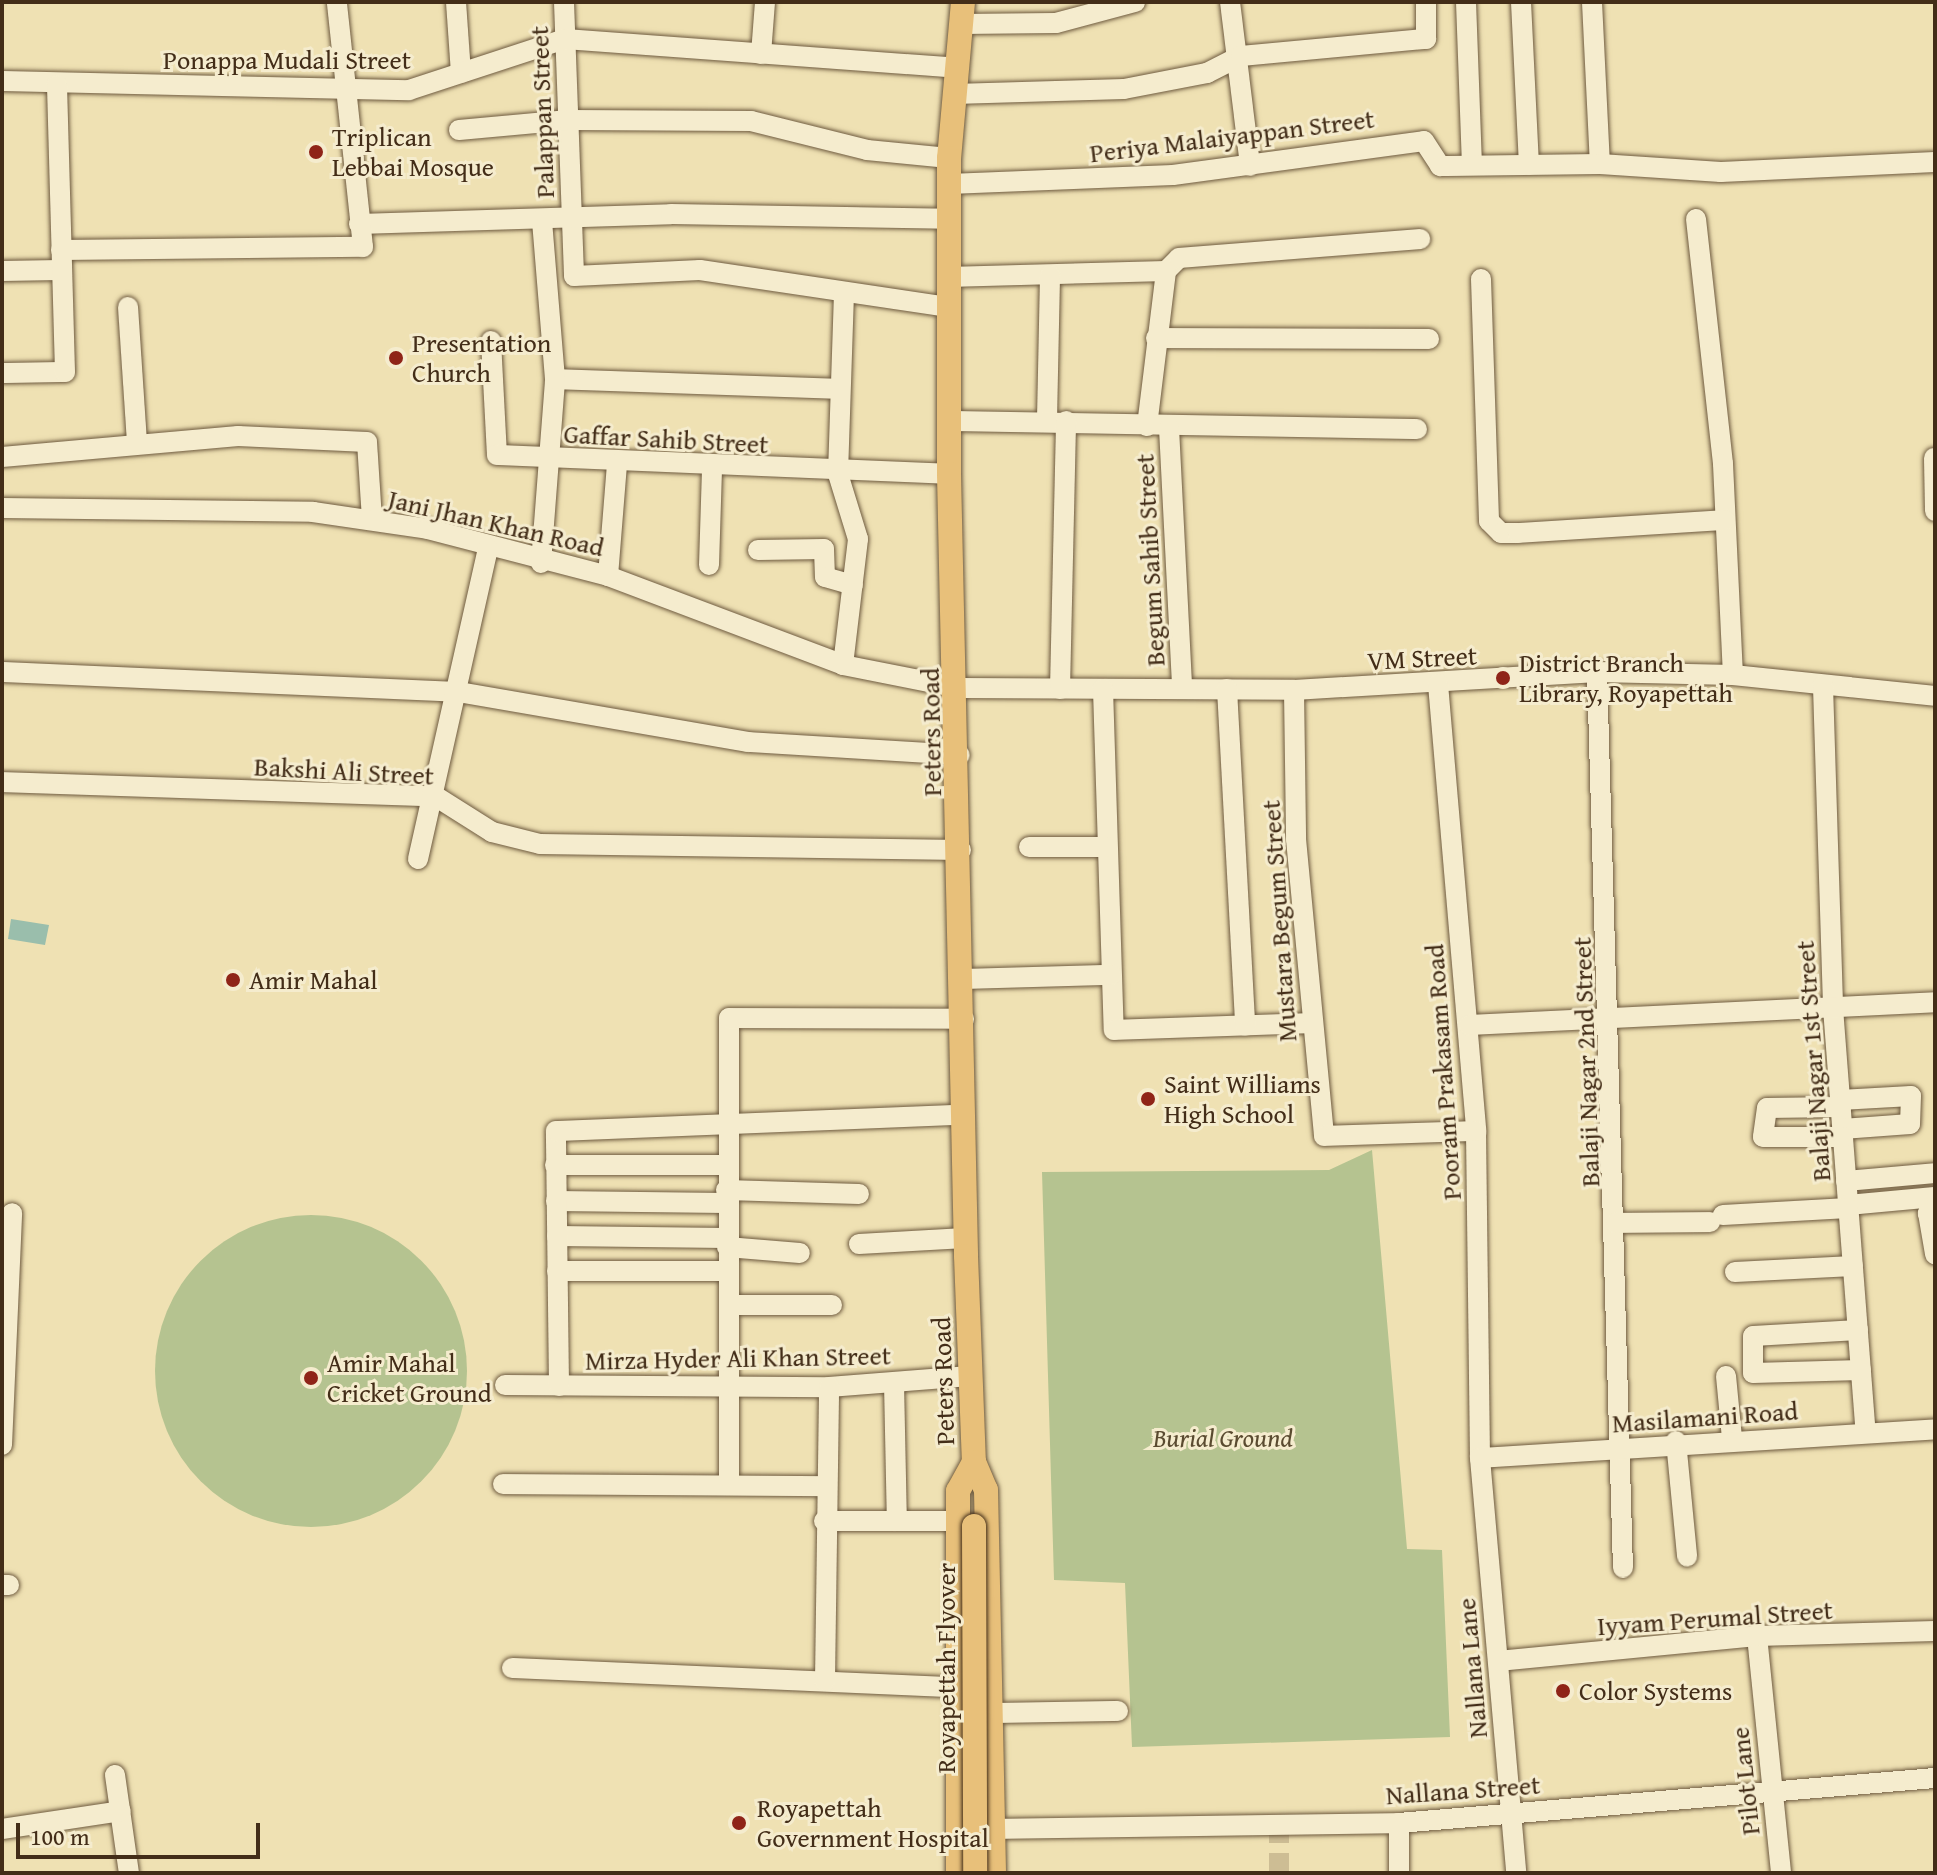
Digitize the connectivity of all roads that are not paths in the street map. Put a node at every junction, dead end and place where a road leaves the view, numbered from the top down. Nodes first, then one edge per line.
1 (337, 2) edge
2 (456, 2) edge
3 (564, 2) edge
4 (765, 2) edge
5 (1135, 2) edge
6 (1230, 2) edge
7 (1426, 2) edge
8 (1466, 2) edge
9 (1521, 2) edge
10 (1592, 2) edge
11 (962, 13) edge
12 (565, 39) junction
13 (761, 54) junction
14 (1241, 56) junction
15 (957, 68) junction
16 (461, 73) junction
17 (2, 81) edge
18 (57, 85) junction
19 (341, 89) junction
20 (954, 94) junction
21 (569, 120) junction
22 (459, 130) dead end
23 (949, 158) junction
24 (1935, 162) edge
25 (1600, 164) junction
26 (1472, 165) junction
27 (1529, 165) junction
28 (1250, 166) junction
29 (949, 184) junction
30 (948, 219) junction
31 (1696, 219) dead end
32 (542, 220) junction
33 (571, 220) junction
34 (359, 224) junction
35 (1420, 239) dead end
36 (60, 260) junction
37 (2, 271) edge
38 (1166, 271) junction
39 (1050, 275) junction
40 (947, 277) junction
41 (1481, 279) dead end
42 (844, 292) junction
43 (128, 307) dead end
44 (947, 307) junction
45 (1156, 338) junction
46 (1429, 339) dead end
47 (491, 341) dead end
48 (2, 373) edge
49 (555, 379) junction
50 (840, 389) junction
51 (949, 421) junction
52 (1057, 421) junction
53 (1147, 426) junction
54 (1169, 428) junction
55 (1417, 429) dead end
56 (137, 444) junction
57 (2, 457) edge
58 (1934, 458) edge
59 (553, 459) junction
60 (617, 464) junction
61 (712, 467) junction
62 (838, 474) junction
63 (949, 474) junction
64 (2, 508) edge
65 (1935, 511) edge
66 (372, 520) junction
67 (1725, 520) junction
68 (488, 549) junction
69 (758, 550) dead end
70 (541, 563) junction
71 (709, 565) dead end
72 (608, 576) junction
73 (853, 585) junction
74 (843, 665) junction
75 (2, 672) edge
76 (1597, 672) junction
77 (1733, 675) junction
78 (1438, 684) junction
79 (1823, 686) junction
80 (959, 688) junction
81 (1060, 689) junction
82 (1103, 689) junction
83 (1182, 689) junction
84 (1227, 689) junction
85 (1294, 690) junction
86 (459, 692) junction
87 (1935, 696) edge
88 (960, 755) junction
89 (2, 782) edge
90 (435, 796) junction
91 (1029, 847) dead end
92 (1107, 847) junction
93 (961, 850) junction
94 (418, 859) dead end
95 (1111, 975) junction
96 (964, 979) junction
97 (1935, 1002) edge
98 (1833, 1008) junction
99 (964, 1019) junction
100 (1613, 1019) junction
101 (1311, 1023) junction
102 (1469, 1025) junction
103 (1245, 1026) junction
104 (1909, 1085) dead end
105 (1840, 1097) junction
106 (962, 1115) junction
107 (728, 1124) junction
108 (1476, 1131) junction
109 (1843, 1137) junction
110 (1766, 1151) dead end
111 (555, 1165) junction
112 (726, 1165) junction
113 (1935, 1173) edge
114 (1846, 1181) junction
115 (859, 1194) dead end
116 (726, 1197) junction
117 (1935, 1197) edge
118 (556, 1201) junction
119 (1848, 1206) junction
120 (1935, 1208) edge
121 (12, 1213) dead end
122 (1616, 1223) junction
123 (557, 1236) junction
124 (965, 1238) junction
125 (727, 1243) junction
126 (859, 1244) dead end
127 (800, 1253) dead end
128 (1935, 1254) edge
129 (1853, 1266) junction
130 (557, 1271) junction
131 (727, 1271) junction
132 (1735, 1272) dead end
133 (729, 1305) junction
134 (832, 1305) dead end
135 (1858, 1330) junction
136 (1861, 1370) junction
137 (970, 1376) junction
138 (1726, 1376) dead end
139 (894, 1383) junction
140 (505, 1385) dead end
141 (559, 1386) junction
142 (829, 1387) junction
143 (729, 1388) junction
144 (1935, 1429) edge
145 (1866, 1433) junction
146 (1732, 1438) junction
147 (1676, 1441) junction
148 (2, 1445) edge
149 (1620, 1450) junction
150 (1480, 1458) junction
151 (974, 1462) junction
152 (503, 1484) dead end
153 (729, 1484) junction
154 (826, 1486) junction
155 (824, 1521) junction
156 (897, 1521) junction
157 (966, 1524) junction
158 (1687, 1556) dead end
159 (1623, 1568) dead end
160 (1935, 1631) edge
161 (1757, 1636) junction
162 (1498, 1661) junction
163 (512, 1668) dead end
164 (825, 1681) junction
165 (955, 1687) junction
166 (1118, 1711) dead end
167 (990, 1713) junction
168 (115, 1775) dead end
169 (1935, 1778) edge
170 (1772, 1791) junction
171 (121, 1811) junction
172 (1511, 1814) junction
173 (1399, 1823) junction
174 (957, 1828) junction
175 (2, 1829) edge
176 (993, 1830) junction
177 (129, 1873) edge
178 (958, 1873) edge
179 (975, 1873) edge
180 (994, 1873) edge
181 (1399, 1873) edge
182 (1516, 1873) edge
183 (1781, 1873) edge

1 - 19 street
2 - 16 street
3 - 12 street, Palappan Street
4 - 13 street
5 - 11 street
6 - 14 street
7 - 14 street
8 - 26 street
9 - 27 street
10 - 25 street
11 - 15 main road, Peters Road
12 - 13 street
12 - 16 street, Ponappa Mudali Street
12 - 21 street, Palappan Street
13 - 15 street
14 - 20 street
14 - 28 street
15 - 20 main road, Peters Road
16 - 19 street, Ponappa Mudali Street
17 - 18 street, Ponappa Mudali Street
18 - 19 street, Ponappa Mudali Street
18 - 36 street
19 - 34 street
20 - 23 main road, Peters Road
21 - 22 street
21 - 23 street
21 - 33 street, Palappan Street
23 - 29 main road, Peters Road
24 - 25 street
25 - 27 street
26 - 27 street
26 - 28 street, Periya Malaiyappan Street
28 - 29 street, Periya Malaiyappan Street
29 - 30 main road, Peters Road
30 - 33 street
30 - 40 main road, Peters Road
31 - 67 street
32 - 33 street
32 - 34 street
32 - 49 street
33 - 42 street, Palappan Street
34 - 36 street
35 - 38 street
36 - 37 street
36 - 48 street
38 - 39 street
38 - 45 street
39 - 40 street
39 - 52 street
40 - 44 main road, Peters Road
41 - 67 street
42 - 44 street
42 - 50 street
43 - 56 street
44 - 51 main road, Peters Road
45 - 46 street
45 - 53 street
47 - 59 street, Gaffar Sahib Street
49 - 50 street
49 - 59 street
50 - 62 street
51 - 52 street
51 - 63 main road, Peters Road
52 - 53 street
52 - 81 street
53 - 54 street
54 - 55 street
54 - 83 street, Begum Sahib Street
56 - 57 street
56 - 66 street
58 - 65 street
59 - 60 street, Gaffar Sahib Street
59 - 70 street
60 - 61 street, Gaffar Sahib Street
60 - 72 street
61 - 62 street, Gaffar Sahib Street
61 - 71 street
62 - 63 street, Gaffar Sahib Street
62 - 73 street
63 - 80 main road, Peters Road
64 - 66 street, Jani Jhan Khan Road
66 - 68 street, Jani Jhan Khan Road
67 - 77 street
68 - 70 street, Jani Jhan Khan Road
68 - 86 street
69 - 73 street
70 - 72 street, Jani Jhan Khan Road
72 - 74 street, Jani Jhan Khan Road
73 - 74 street
74 - 80 street, Jani Jhan Khan Road
75 - 86 street
76 - 77 street, VM Street
76 - 78 street, VM Street
76 - 100 street, Balaji Nagar 2nd Street
77 - 79 street, VM Street
78 - 85 street, VM Street
78 - 102 street, Pooram Prakasam Road
79 - 87 street, VM Street
79 - 98 street, Balaji Nagar 1st Street
80 - 81 street, VM Street
80 - 88 main road, Peters Road
81 - 82 street, VM Street
82 - 83 street, VM Street
82 - 92 street
83 - 84 street, VM Street
84 - 85 street, VM Street
84 - 103 street
85 - 101 street, Mustara Begum Street
86 - 88 street
86 - 90 street
88 - 93 main road, Peters Road
89 - 90 street, Bakshi Ali Street
90 - 93 street, Bakshi Ali Street
90 - 94 street
91 - 92 street
92 - 95 street
93 - 96 main road, Peters Road
95 - 96 street
95 - 103 street
96 - 99 main road, Peters Road
97 - 98 street
98 - 100 street
98 - 105 street, Balaji Nagar 1st Street
99 - 106 main road, Peters Road
99 - 107 street
100 - 102 street
100 - 122 street, Balaji Nagar 2nd Street
101 - 103 street
101 - 108 street, Mustara Begum Street
102 - 108 street, Pooram Prakasam Road
104 - 105 street
105 - 109 street, Balaji Nagar 1st Street
105 - 109 street
105 - 109 street
106 - 107 street
106 - 124 main road, Peters Road
107 - 111 street
107 - 112 street
108 - 150 street, Pooram Prakasam Road
109 - 110 street
109 - 114 street, Balaji Nagar 1st Street
111 - 112 street
111 - 118 street
112 - 116 street
113 - 114 street
114 - 119 street, Balaji Nagar 1st Street
115 - 116 street
116 - 118 street
116 - 125 street
117 - 119 street
118 - 123 street
119 - 122 street
119 - 129 street, Balaji Nagar 1st Street
120 - 128 street
121 - 148 street
122 - 149 street, Balaji Nagar 2nd Street
123 - 125 street
123 - 130 street
124 - 126 street
124 - 137 main road, Peters Road
125 - 127 street
125 - 131 street
129 - 132 street
129 - 135 street, Balaji Nagar 1st Street
130 - 131 street
130 - 141 street
131 - 133 street
133 - 134 street
133 - 143 street
135 - 136 street, Balaji Nagar 1st Street
135 - 136 street
136 - 145 street, Balaji Nagar 1st Street
137 - 139 street, Mirza Hyder Ali Khan Street
137 - 151 main road, Peters Road
138 - 146 street
139 - 142 street, Mirza Hyder Ali Khan Street
139 - 156 street
140 - 141 street, Mirza Hyder Ali Khan Street
141 - 143 street, Mirza Hyder Ali Khan Street
142 - 143 street, Mirza Hyder Ali Khan Street
142 - 154 street
143 - 153 street
144 - 145 street, Masilamani Road
145 - 146 street, Masilamani Road
146 - 147 street, Masilamani Road
147 - 149 street, Masilamani Road
147 - 158 street
149 - 150 street, Masilamani Road
149 - 159 street, Balaji Nagar 2nd Street
150 - 162 street, Nallana Lane
151 - 157 main road, Royapettah Flyover
151 - 167 main road, Peters Road
152 - 153 street
153 - 154 street
154 - 155 street
155 - 156 street
155 - 164 street
156 - 157 street
157 - 165 main road
157 - 179 main road, Royapettah Flyover, bridge
160 - 161 street, Iyyam Perumal Street
161 - 162 street, Iyyam Perumal Street
161 - 170 street, Pilot Lane
162 - 172 street, Nallana Lane
163 - 164 street
164 - 165 street
165 - 174 main road
166 - 167 street
167 - 176 main road, Peters Road
168 - 171 street
169 - 170 street, Nallana Street
170 - 172 street, Nallana Street
170 - 183 street, Pilot Lane
171 - 175 street
171 - 177 street
172 - 173 street, Nallana Street
172 - 182 street, Nallana Lane
173 - 176 street, Nallana Street
173 - 181 street
174 - 176 street, Nallana Street
174 - 178 main road
176 - 180 main road, Peters Road

